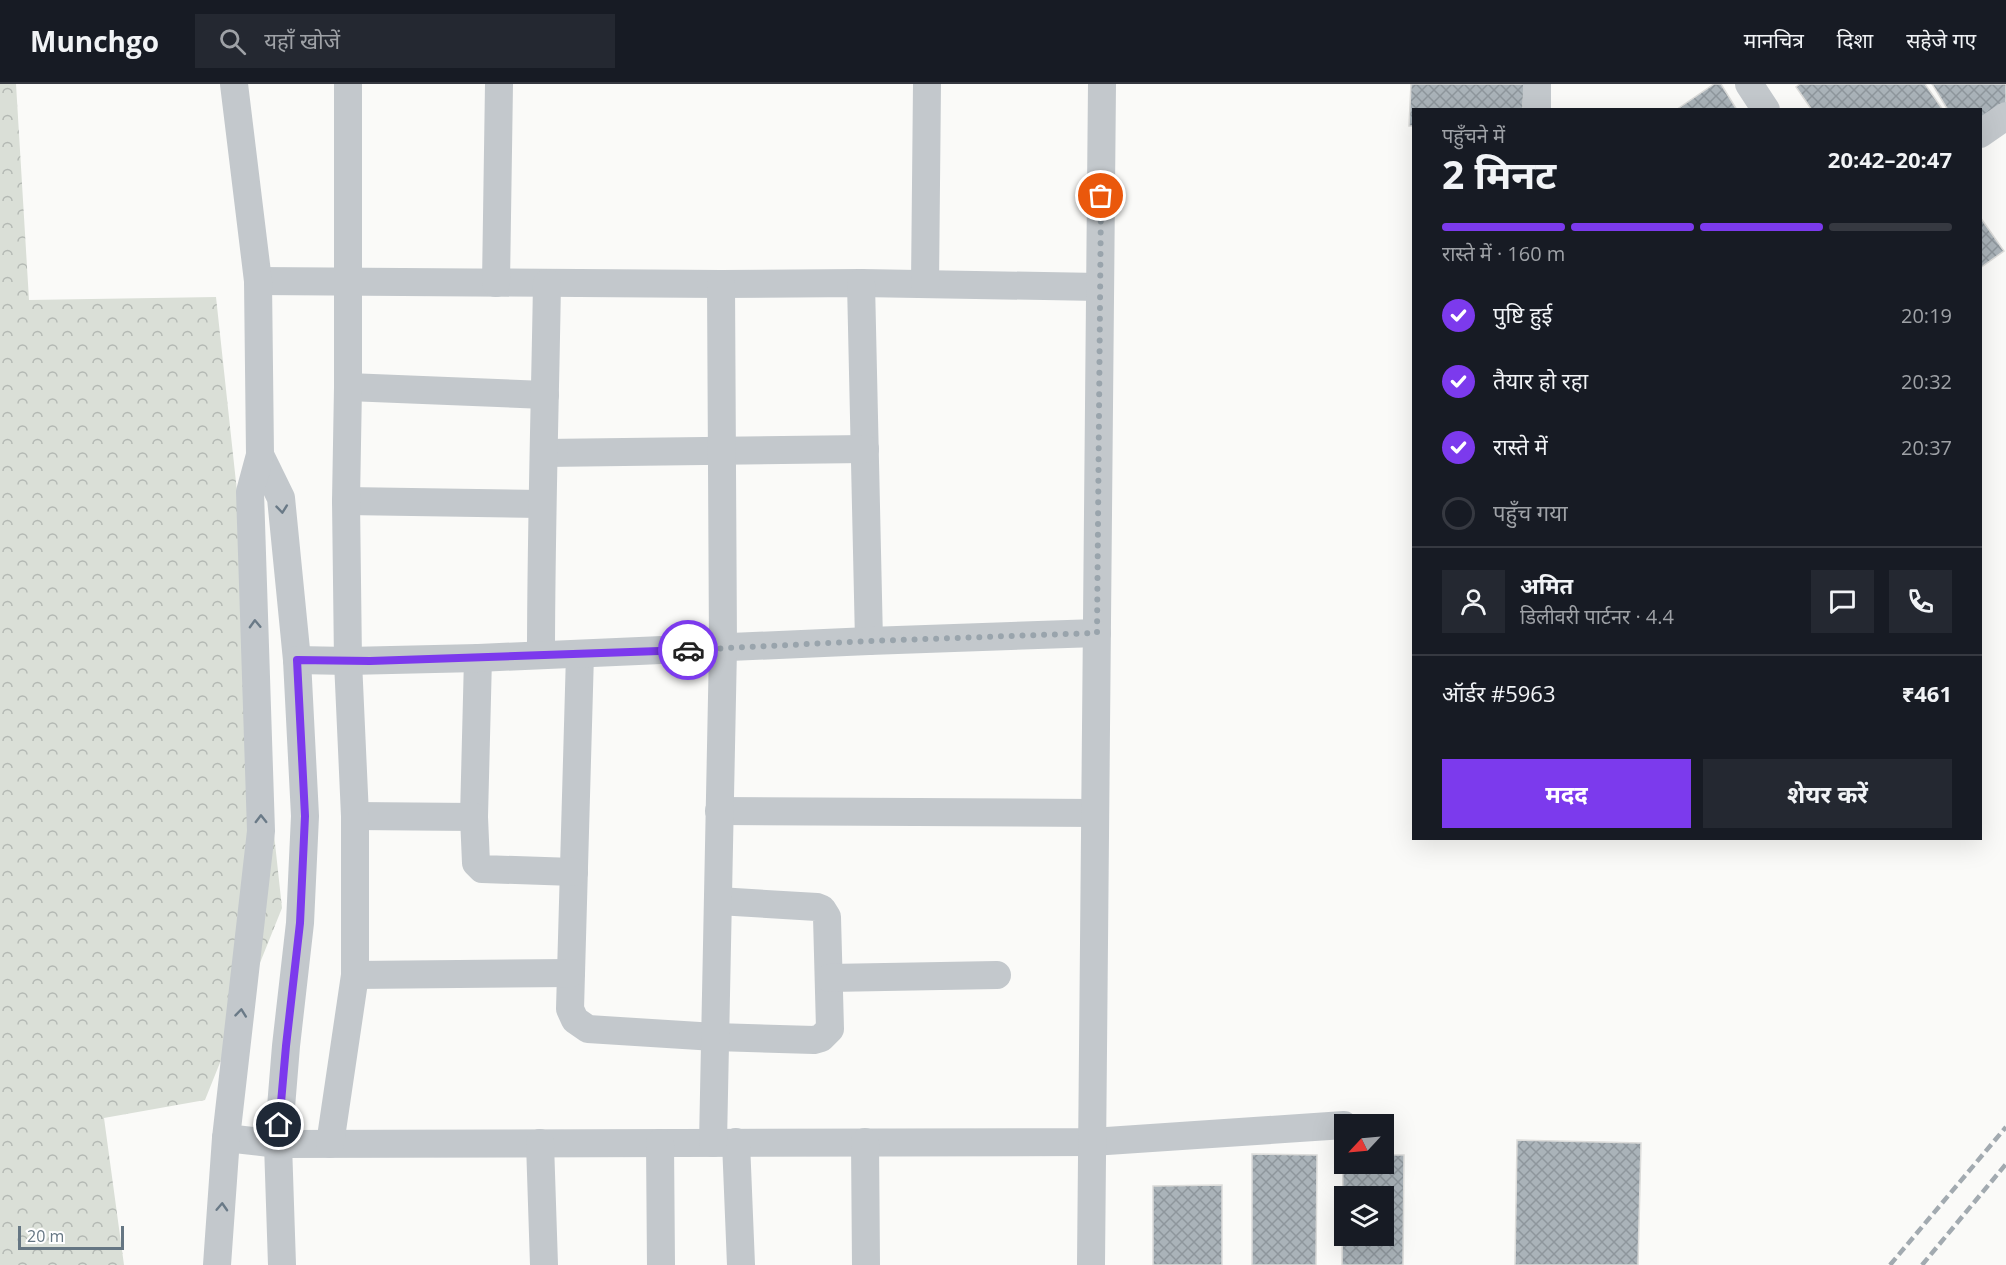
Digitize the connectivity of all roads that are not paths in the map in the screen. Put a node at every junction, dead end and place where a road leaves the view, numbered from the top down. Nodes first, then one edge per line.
1 (234, 84) edge
2 (348, 84) edge
3 (499, 84) edge
4 (927, 84) edge
5 (1102, 84) edge
6 (1536, 84) edge
7 (1749, 84) edge
8 (1537, 108) edge
9 (1765, 108) edge
10 (2006, 116) edge
11 (1982, 133) edge
12 (348, 280) junction
13 (258, 281) junction
14 (496, 283) junction
15 (548, 283) junction
16 (861, 283) junction
17 (721, 284) junction
18 (925, 284) junction
19 (1100, 286) junction
20 (348, 387) junction
21 (545, 395) junction
22 (865, 449) junction
23 (722, 452) junction
24 (544, 453) junction
25 (260, 455) junction
26 (346, 501) junction
27 (541, 504) junction
28 (1097, 633) junction
29 (869, 641) junction
30 (723, 648) junction
31 (580, 654) junction
32 (541, 656) junction
33 (478, 658) junction
34 (297, 660) junction
35 (348, 661) junction
36 (719, 811) junction
37 (1095, 813) junction
38 (355, 816) junction
39 (474, 817) junction
40 (574, 872) junction
41 (718, 901) junction
42 (571, 973) junction
43 (355, 975) junction
44 (997, 975) dead end
45 (829, 978) junction
46 (716, 1037) junction
47 (1334, 1126) edge
48 (226, 1138) junction
49 (725, 1142) junction
50 (865, 1142) junction
51 (1092, 1142) junction
52 (540, 1143) junction
53 (660, 1143) junction
54 (278, 1144) junction
55 (330, 1144) junction
56 (217, 1265) edge
57 (282, 1265) edge
58 (544, 1265) edge
59 (661, 1265) edge
60 (741, 1265) edge
61 (866, 1265) edge
62 (1091, 1265) edge

1 - 13 street
2 - 12 street
3 - 14 street
4 - 18 street
5 - 19 street
6 - 8 street
7 - 9 street
10 - 11 street
12 - 13 street
12 - 14 street
12 - 20 street
13 - 25 street
14 - 15 street
15 - 17 street
15 - 21 street
16 - 17 street
16 - 18 street
16 - 22 street
17 - 23 street
18 - 19 street
19 - 28 street
20 - 21 street
20 - 26 street
21 - 24 street
22 - 23 street
22 - 29 street
23 - 24 street
23 - 30 street
24 - 27 street
25 -> 34 street
48 -> 25 street
26 - 27 street
26 - 35 street
27 - 32 street
28 - 29 street
28 - 37 street
29 - 30 street
30 - 31 street
30 - 36 street
31 - 32 street
31 - 40 street
32 - 33 street
33 - 35 street
33 - 39 street
34 - 35 street
34 - 54 street
35 - 38 street
36 - 37 street
36 - 41 street
37 - 51 street
38 - 39 street
38 - 43 street
39 - 40 street
40 - 42 street
41 - 45 street
41 - 46 street
42 - 43 street
42 - 46 street
43 - 55 street
44 - 45 street
45 - 46 street
46 - 49 street
47 - 51 street
48 - 54 street
56 -> 48 street
49 - 50 street
49 - 53 street
49 - 60 street
50 - 51 street
50 - 61 street
51 - 62 street
52 - 53 street
52 - 55 street
52 - 58 street
53 - 59 street
54 - 55 street
54 - 57 street

